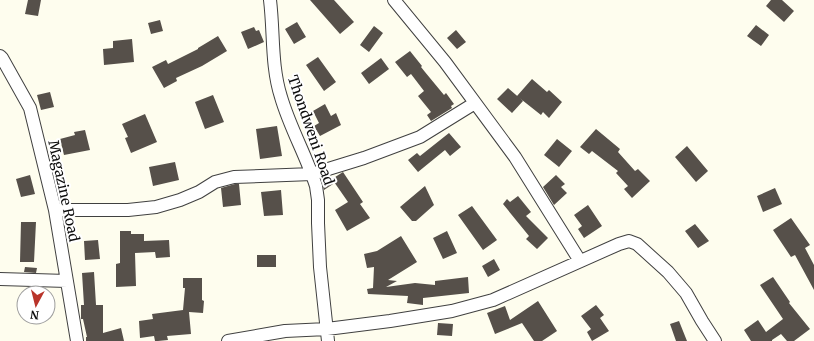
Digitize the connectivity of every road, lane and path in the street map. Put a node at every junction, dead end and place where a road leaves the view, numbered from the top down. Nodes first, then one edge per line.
1 (270, 0) edge
2 (394, 0) edge
3 (0, 56) edge
4 (475, 103) junction
5 (312, 174) junction
6 (55, 210) junction
7 (580, 261) junction
8 (0, 278) edge
9 (67, 281) junction
10 (327, 335) edge
11 (77, 341) edge
12 (228, 341) edge
13 (715, 341) edge

1 - 5 street, Thondweni Road
2 - 4 street
3 - 6 street, Magazine Road
4 - 5 street
4 - 7 street
5 - 6 street
5 - 10 street, Thondweni Road
6 - 9 street, Magazine Road
7 - 10 street
7 - 13 street
8 - 9 street
9 - 11 street, Magazine Road
10 - 12 street

